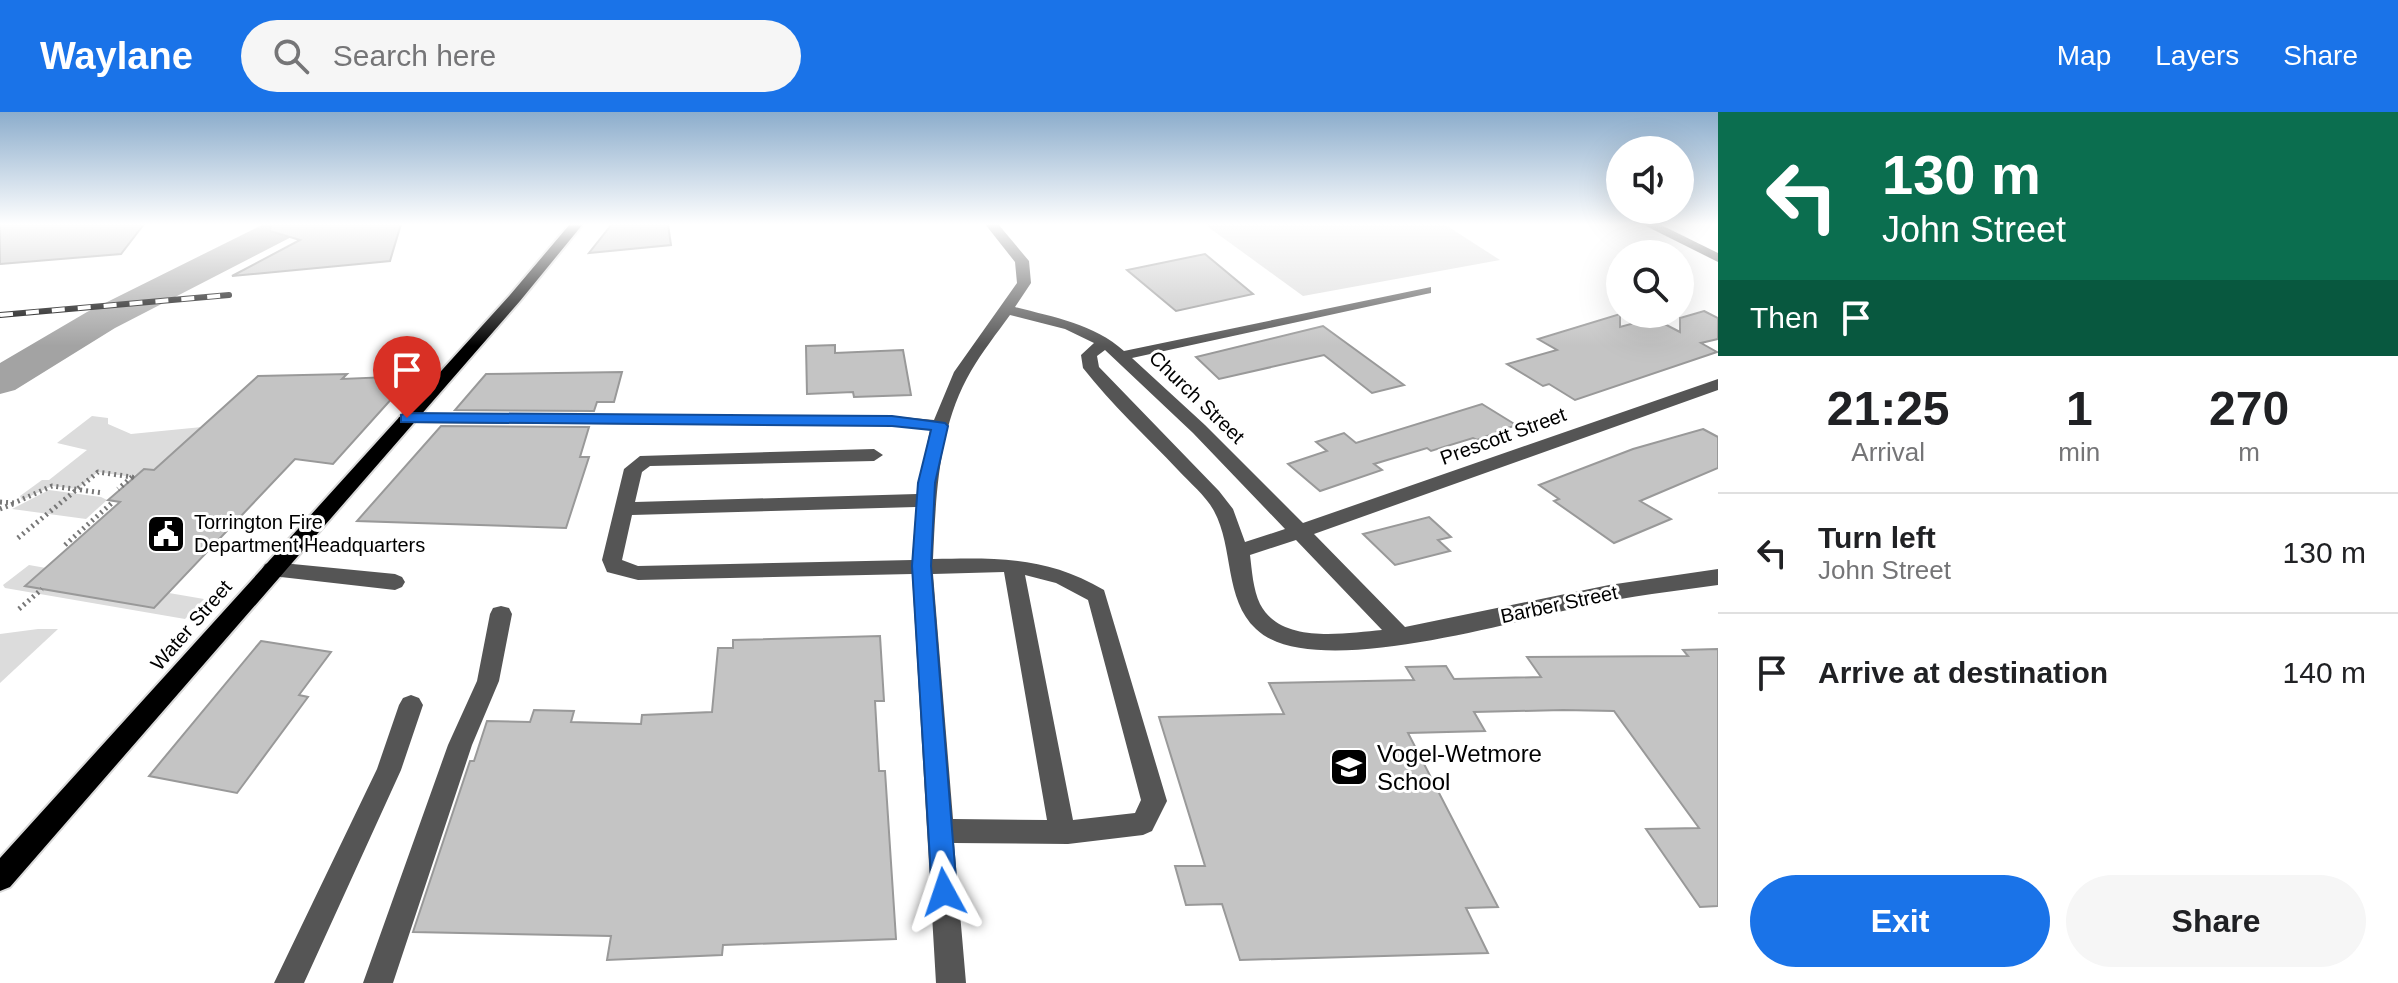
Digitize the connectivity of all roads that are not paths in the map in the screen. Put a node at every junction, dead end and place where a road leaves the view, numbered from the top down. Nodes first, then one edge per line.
1 (541, 265) edge
2 (1023, 265) edge
3 (1426, 290) dead end
4 (1006, 309) junction
5 (1105, 342) junction
6 (1121, 356) junction
7 (1718, 384) edge
8 (407, 418) junction
9 (940, 426) junction
10 (874, 455) dead end
11 (926, 500) junction
12 (624, 509) junction
13 (1302, 531) junction
14 (1239, 551) junction
15 (922, 566) junction
16 (1013, 566) junction
17 (272, 569) junction
18 (1718, 577) edge
19 (395, 582) dead end
20 (501, 614) dead end
21 (1401, 636) junction
22 (411, 705) dead end
23 (939, 831) junction
24 (1062, 831) junction
25 (0, 878) edge
26 (289, 983) edge
27 (378, 983) edge
28 (951, 983) edge

1 - 8 main road, Water Street
2 - 4 street
3 - 6 street
4 - 5 street, Church Street
4 - 9 street
5 - 6 street, Church Street
5 - 14 street, Barber Street
6 - 13 street, Church Street
7 - 13 street, Prescott Street
8 - 9 street
8 - 17 main road, Water Street
9 - 11 street
10 - 12 street
11 - 12 street
11 - 15 street
12 - 15 street
13 - 14 street, Prescott Street
13 - 21 street, Church Street
14 - 21 street, Barber Street
15 - 16 street
15 - 23 street
16 - 24 street
16 - 24 street
17 - 19 street
17 - 25 main road, Water Street
18 - 21 street, Barber Street
20 - 27 street
22 - 26 street
23 - 24 street
23 - 28 street

